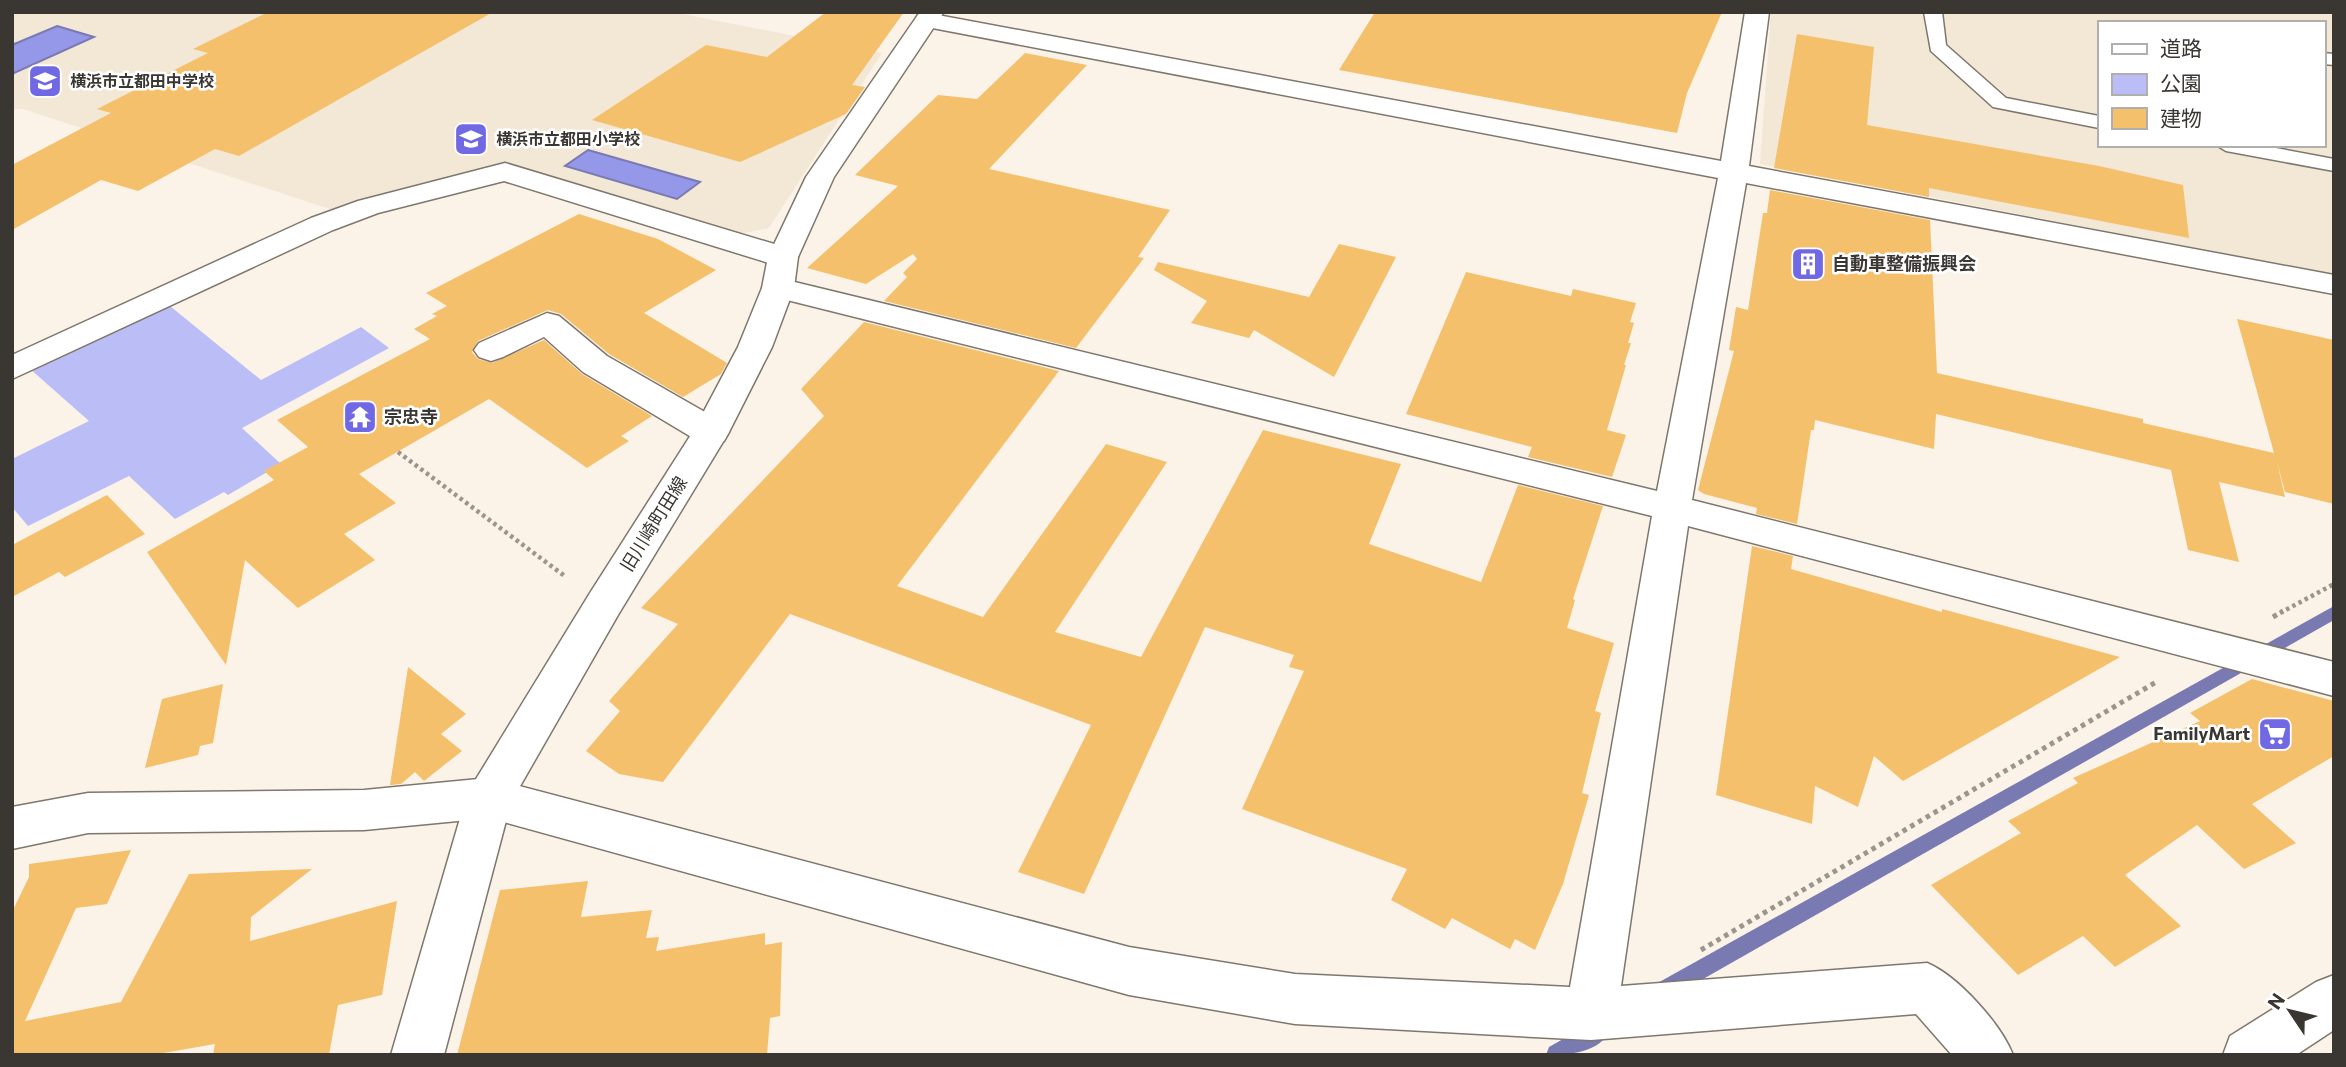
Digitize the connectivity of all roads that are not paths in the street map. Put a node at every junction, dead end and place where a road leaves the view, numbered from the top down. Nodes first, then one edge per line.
1 (1756, 12) edge
2 (1933, 12) edge
3 (929, 16) edge
4 (2098, 122) edge
5 (2237, 147) edge
6 (2334, 165) edge
7 (1734, 170) junction
8 (780, 272) junction
9 (2334, 285) edge
10 (491, 350) dead end
11 (12, 368) edge
12 (711, 432) junction
13 (1672, 508) junction
14 (2319, 675) edge
15 (489, 798) junction
16 (12, 828) edge
17 (2334, 1000) edge
18 (1594, 1014) junction
19 (416, 1055) edge
20 (1987, 1055) edge
21 (2249, 1055) edge

1 - 7 street
2 - 4 lane
3 - 7 street
3 - 8 street, 旧川崎町田線
5 - 6 lane
7 - 9 street
7 - 13 street
8 - 11 street
8 - 12 street, 旧川崎町田線
8 - 13 street
10 - 12 street
12 - 15 street, 旧川崎町田線
13 - 14 street
13 - 18 street
15 - 16 street
15 - 18 street
15 - 19 street, 旧川崎町田線
17 - 21 street
18 - 20 street

